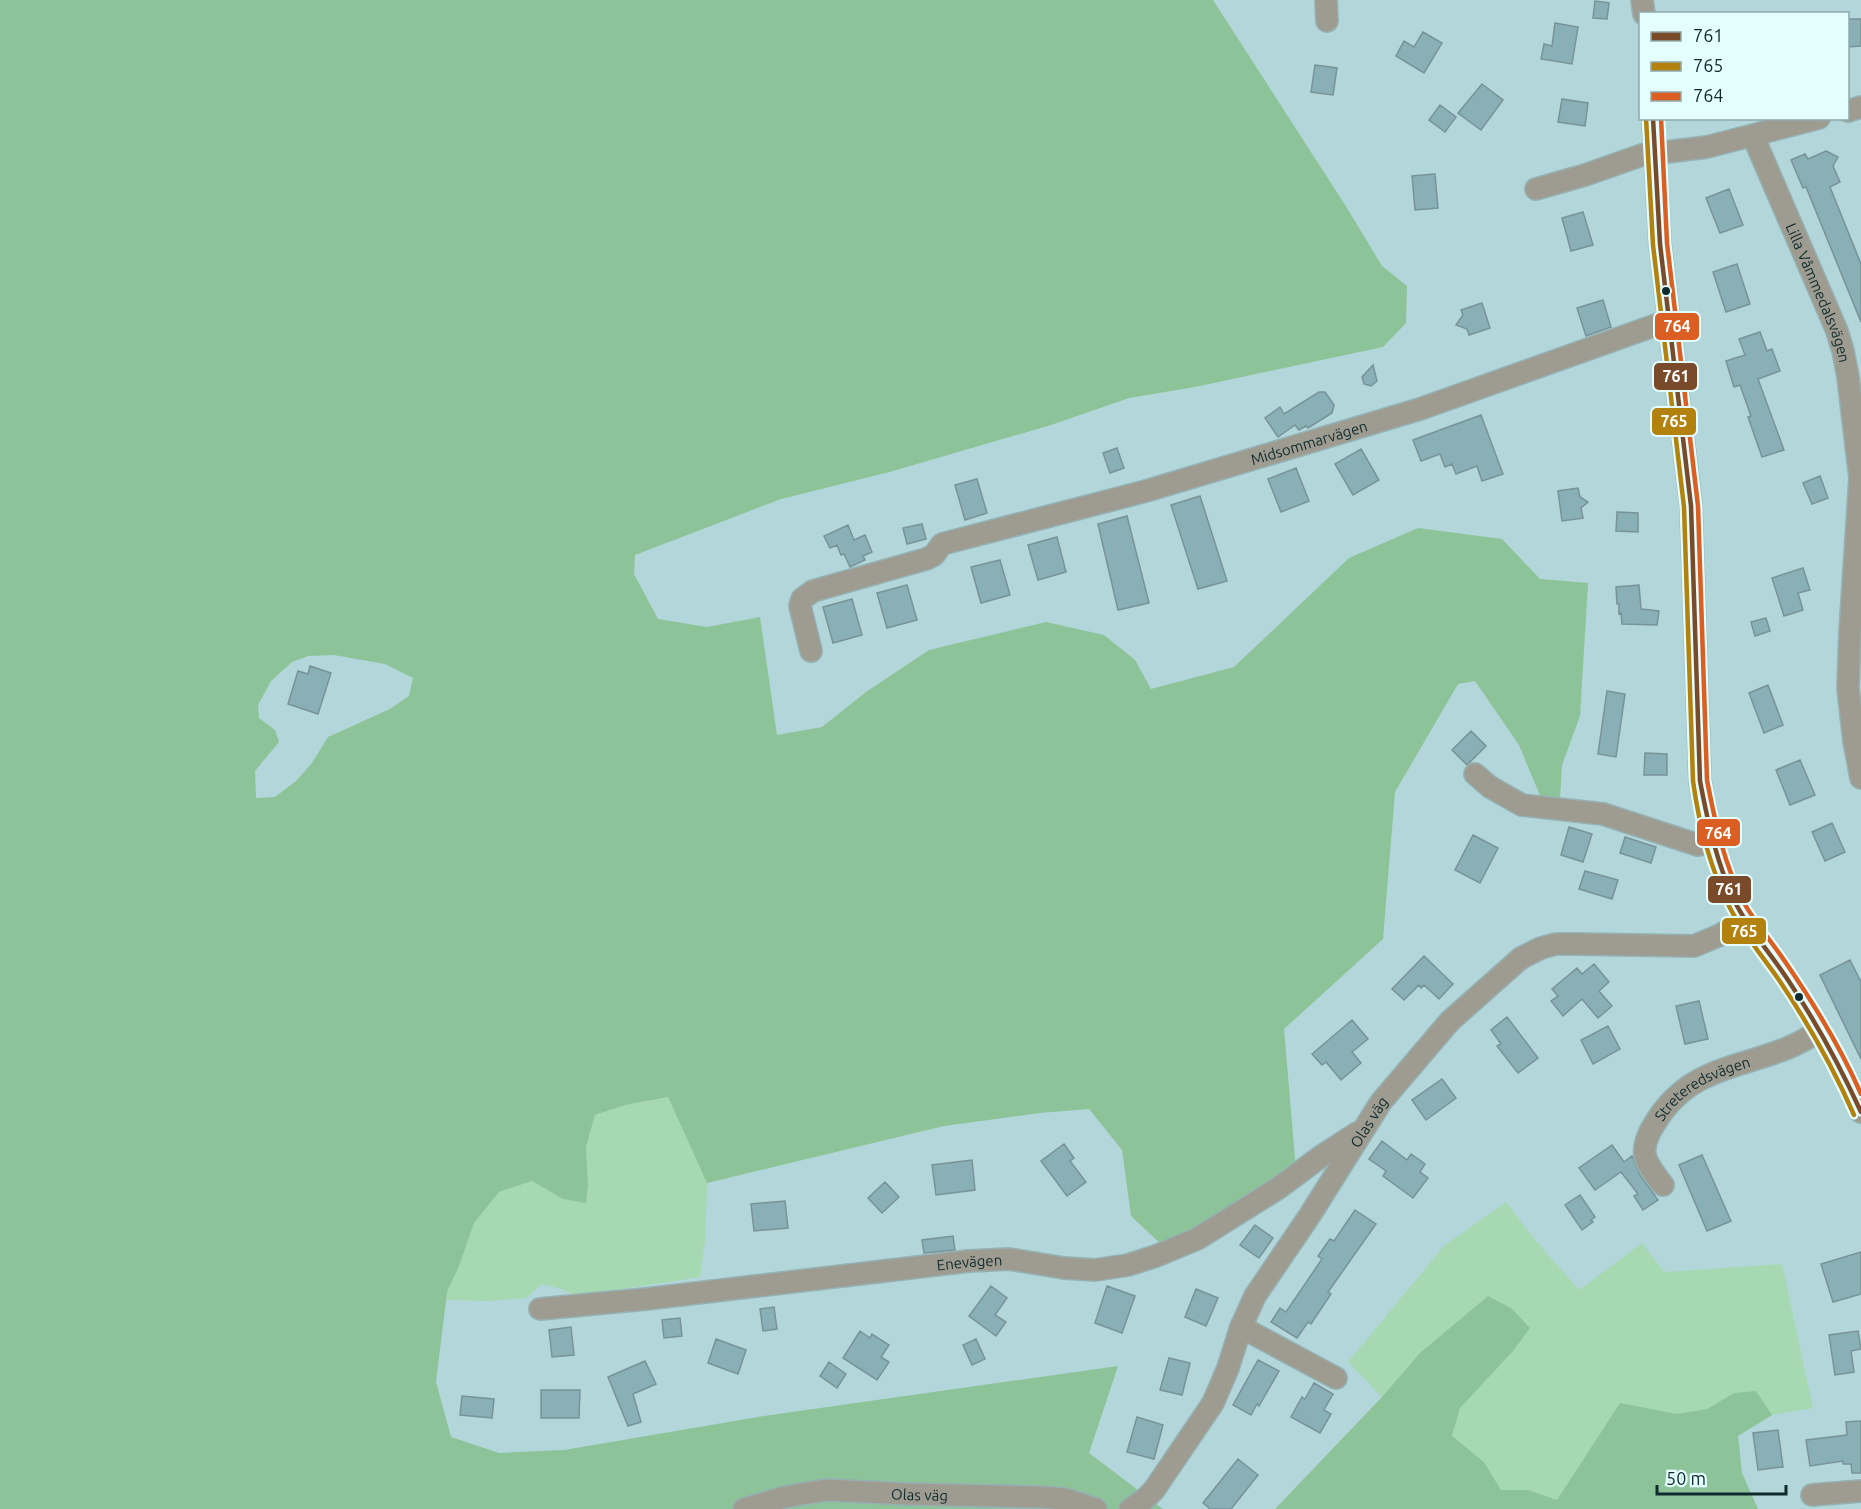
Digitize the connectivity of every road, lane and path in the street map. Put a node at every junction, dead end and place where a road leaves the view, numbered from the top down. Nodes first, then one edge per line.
1 (1653, 120) edge
2 (1811, 120) edge
3 (1753, 136) junction
4 (1656, 153) junction
5 (1536, 189) dead end
6 (1670, 320) junction
7 (811, 651) dead end
8 (1475, 774) dead end
9 (1861, 778) edge
10 (1712, 842) junction
11 (1746, 920) junction
12 (1820, 1030) junction
13 (1861, 1112) edge
14 (1363, 1129) junction
15 (1663, 1185) dead end
16 (540, 1309) dead end
17 (1241, 1327) junction
18 (1336, 1378) dead end
19 (1861, 1491) edge
20 (1812, 1495) dead end
21 (744, 1509) edge
22 (1096, 1509) edge
23 (1130, 1509) edge

1 - 4 street
2 - 3 street
3 - 4 street
3 - 9 street, Lilla Våmmedalsvägen
4 - 5 street
4 - 6 street
6 - 7 street, Midsommarvägen
6 - 10 street
8 - 10 street
10 - 11 street
11 - 12 street
11 - 14 street, Olas väg
12 - 13 street
12 - 15 street, Streteredsvägen
14 - 16 street, Enevägen
14 - 17 street, Olas väg
17 - 18 street
17 - 23 street, Olas väg
19 - 20 street
21 - 22 street, Olas väg

